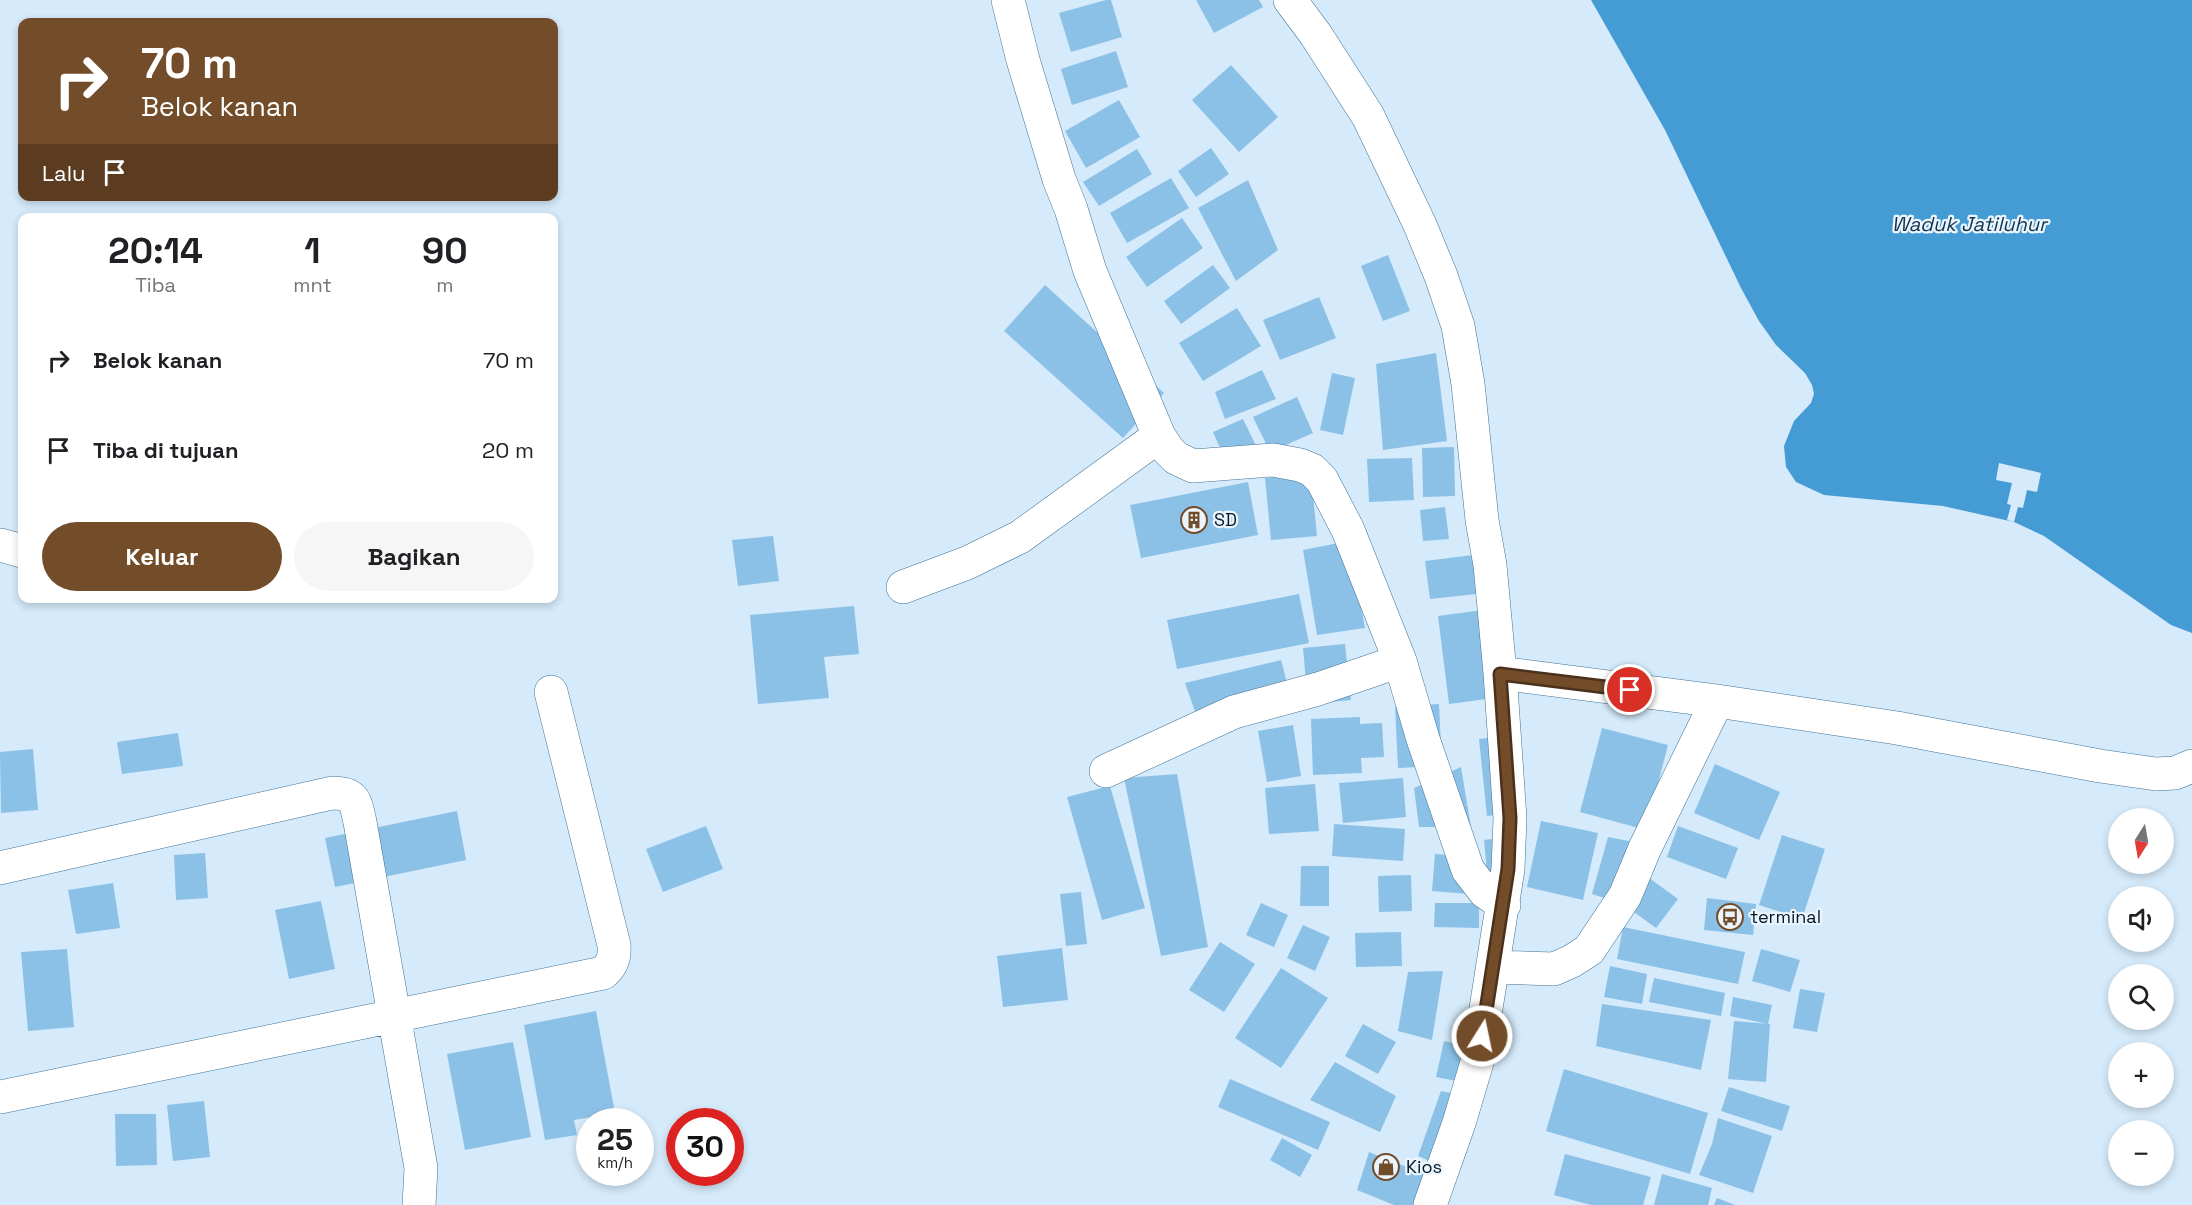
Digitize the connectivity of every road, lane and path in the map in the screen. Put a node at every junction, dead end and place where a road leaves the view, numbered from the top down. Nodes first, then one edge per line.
1 (1008, 0) edge
2 (1290, 0) edge
3 (1160, 436) junction
4 (0, 545) edge
5 (18, 550) edge
6 (903, 587) dead end
7 (1400, 661) junction
8 (1500, 674) junction
9 (551, 692) dead end
10 (1717, 701) junction
11 (2192, 766) edge
12 (1106, 771) dead end
13 (0, 868) edge
14 (1504, 905) junction
15 (1494, 967) junction
16 (394, 1015) junction
17 (0, 1097) edge
18 (419, 1205) edge
19 (1430, 1205) edge

1 - 3 street
2 - 8 street
3 - 6 street
3 - 7 street
4 - 5 street
7 - 12 street
7 - 14 street
8 - 10 street
8 - 14 street
9 - 16 street
10 - 11 street
10 - 15 street
13 - 16 street
14 - 15 street
15 - 19 street
16 - 17 street
16 - 18 street

